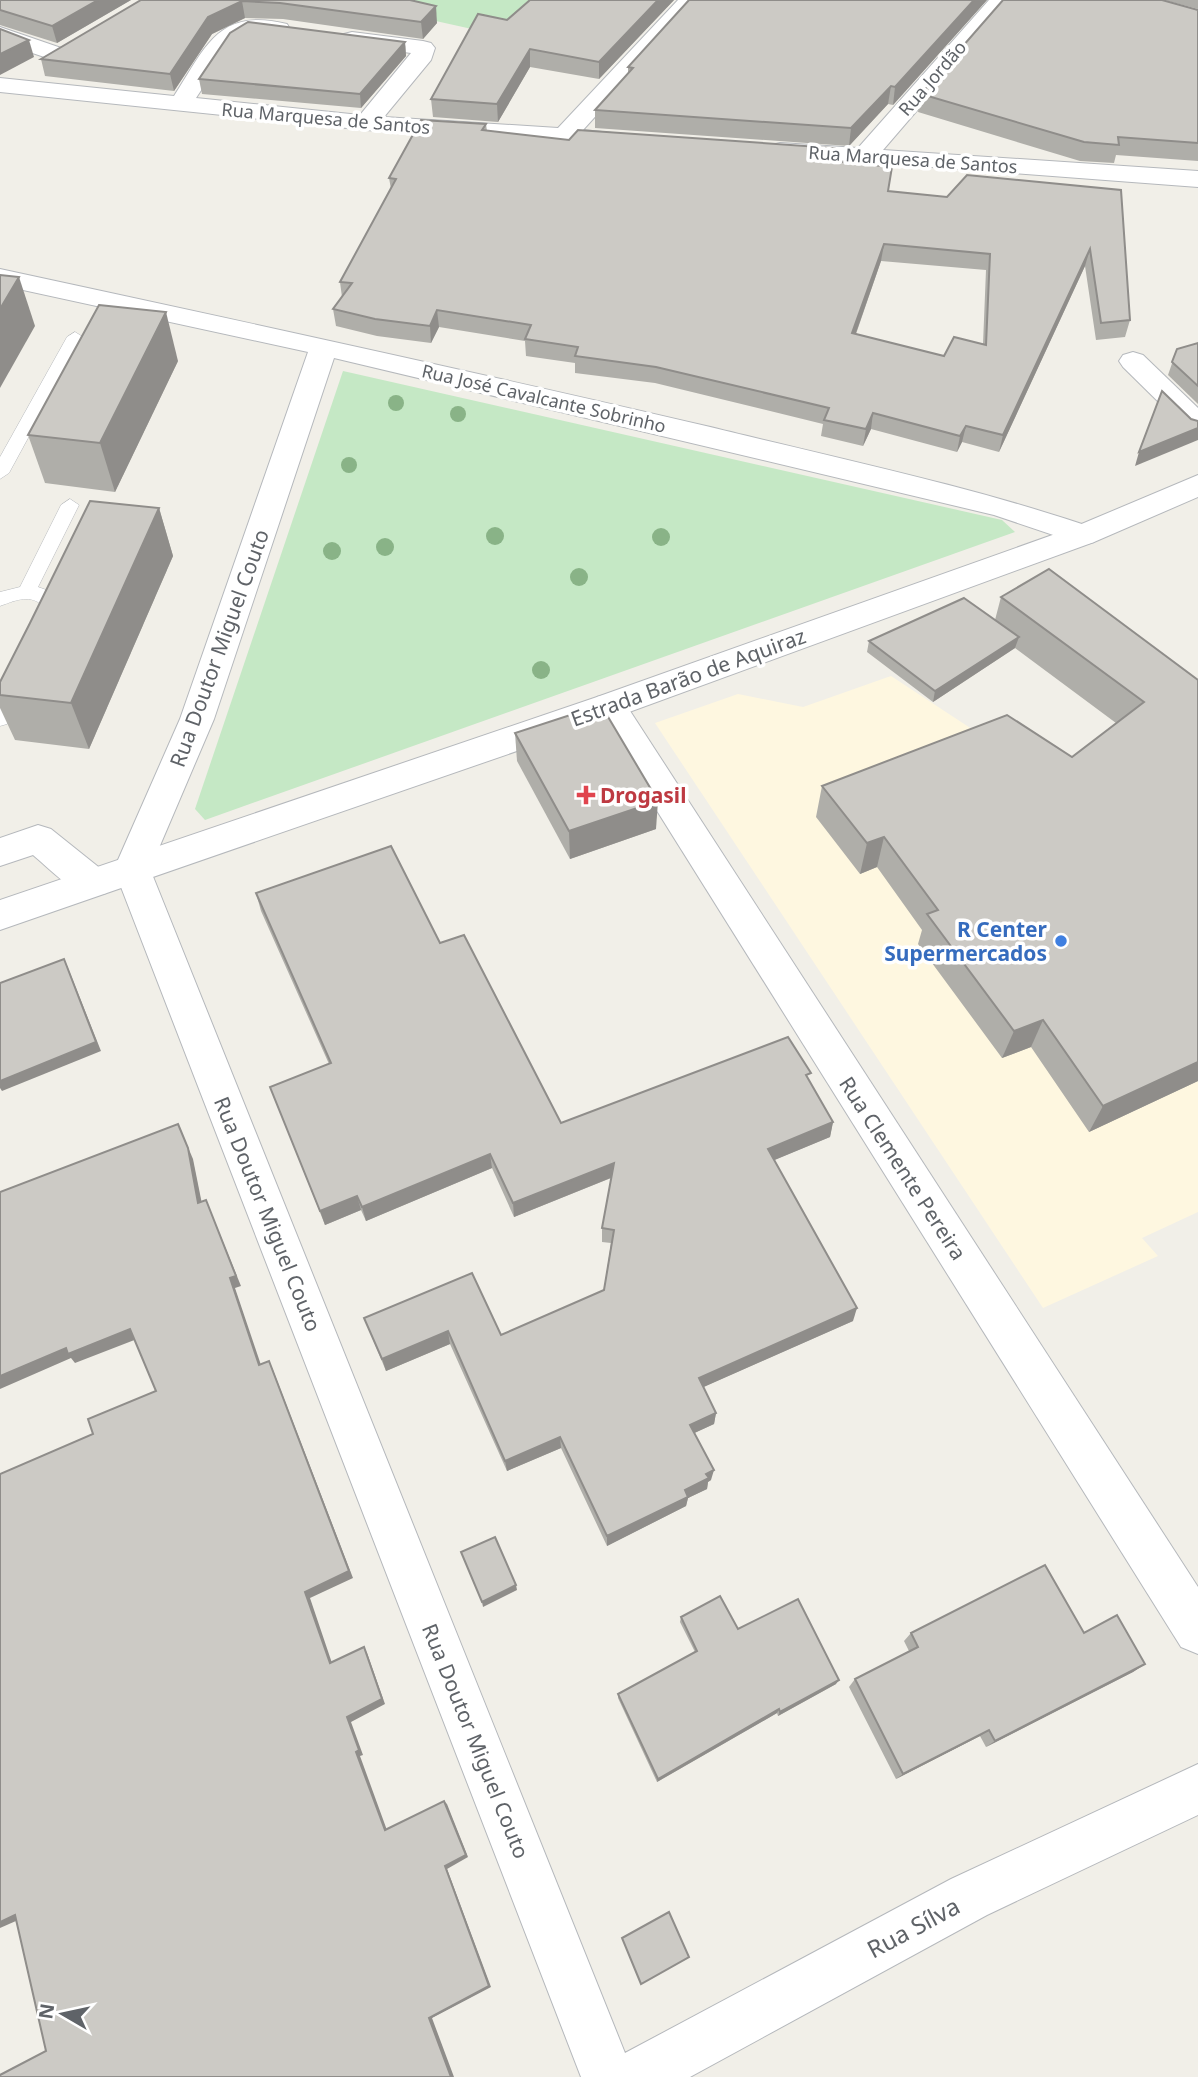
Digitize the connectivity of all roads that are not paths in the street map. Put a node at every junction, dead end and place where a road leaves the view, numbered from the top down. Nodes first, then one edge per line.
1 (690, 0) edge
2 (1001, 0) edge
3 (303, 32) edge
4 (0, 34) edge
5 (335, 36) edge
6 (82, 42) edge
7 (58, 55) junction
8 (4, 85) edge
9 (180, 105) junction
10 (366, 123) junction
11 (563, 137) junction
12 (645, 142) edge
13 (754, 149) edge
14 (864, 156) junction
15 (1198, 179) edge
16 (0, 277) edge
17 (75, 337) dead end
18 (324, 347) junction
19 (1133, 361) dead end
20 (1198, 424) edge
21 (0, 473) edge
22 (1198, 485) edge
23 (69, 505) dead end
24 (1083, 535) junction
25 (27, 591) junction
26 (0, 599) edge
27 (38, 641) edge
28 (23, 673) edge
29 (609, 706) junction
30 (0, 719) edge
31 (0, 852) edge
32 (112, 876) junction
33 (0, 915) edge
34 (1198, 1630) edge
35 (1198, 1789) edge
36 (608, 2077) edge
37 (635, 2077) edge

1 - 11 street
2 - 14 street, Rua Jordão
3 - 9 street
4 - 7 street
5 - 10 street
6 - 7 street
7 - 8 street
8 - 9 street, Rua Marquesa de Santos
9 - 10 street, Rua Marquesa de Santos
10 - 11 street, Rua Marquesa de Santos
11 - 12 street, Rua Marquesa de Santos
13 - 14 street, Rua Marquesa de Santos
14 - 15 street, Rua Marquesa de Santos
16 - 18 street, Rua José Cavalcante Sobrinho
17 - 21 lane
18 - 24 street, Rua José Cavalcante Sobrinho
18 - 32 street, Rua Doutor Miguel Couto
19 - 20 street
22 - 24 street, Estrada Barão de Aquiraz
23 - 25 lane
24 - 29 street, Estrada Barão de Aquiraz
25 - 26 lane
25 - 27 lane
28 - 30 lane
29 - 32 street, Estrada Barão de Aquiraz
29 - 34 street, Rua Clemente Pereira
31 - 32 street
32 - 33 street, Estrada Barão de Aquiraz
32 - 36 street, Rua Doutor Miguel Couto
35 - 37 street, Rua Sílva

